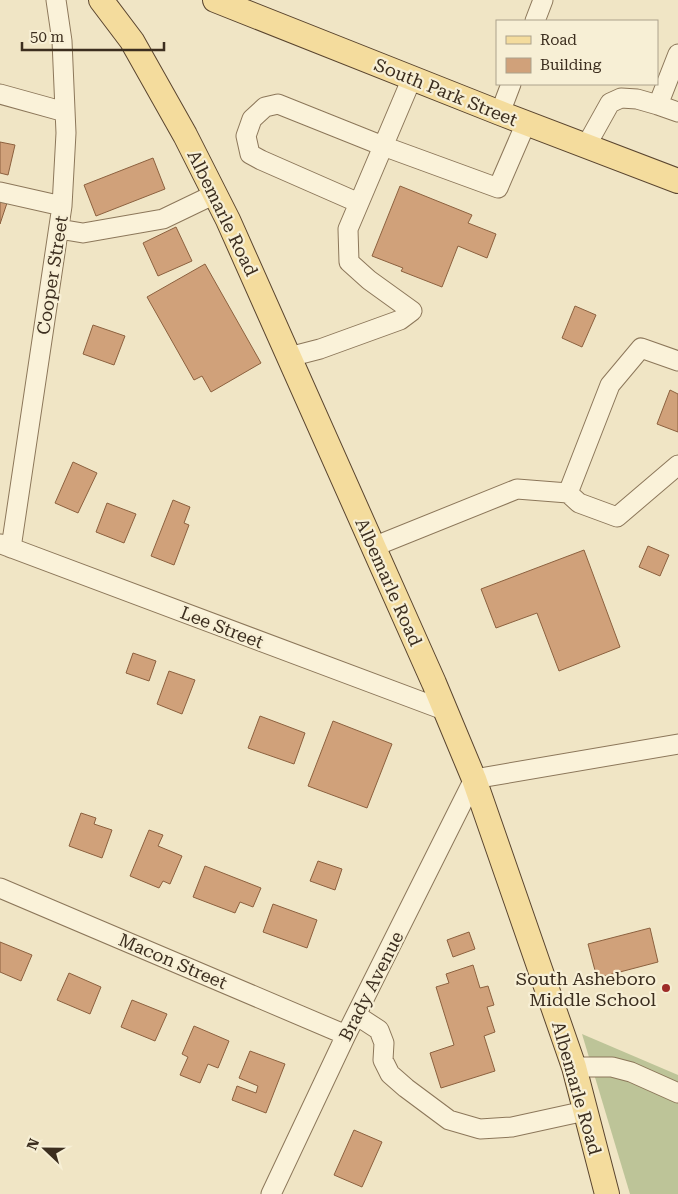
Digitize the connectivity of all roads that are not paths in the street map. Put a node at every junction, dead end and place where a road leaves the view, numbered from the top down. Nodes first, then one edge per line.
1 (56, 0) edge
2 (101, 0) edge
3 (215, 0) edge
4 (543, 0) edge
5 (535, 20) edge
6 (678, 54) edge
7 (412, 78) junction
8 (511, 85) edge
9 (0, 94) edge
10 (658, 105) junction
11 (65, 112) junction
12 (678, 112) edge
13 (500, 113) junction
14 (526, 123) junction
15 (383, 146) junction
16 (586, 146) junction
17 (678, 181) edge
18 (0, 192) edge
19 (215, 194) junction
20 (359, 203) junction
21 (62, 206) junction
22 (59, 229) junction
23 (289, 357) junction
24 (678, 362) edge
25 (678, 465) edge
26 (568, 493) junction
27 (5, 546) edge
28 (373, 547) junction
29 (444, 710) junction
30 (678, 744) edge
31 (474, 780) junction
32 (0, 888) edge
33 (356, 1015) junction
34 (346, 1035) junction
35 (574, 1067) junction
36 (678, 1093) edge
37 (585, 1110) junction
38 (271, 1194) edge
39 (608, 1194) edge

1 - 11 street, Cooper Street
2 - 19 main road, Albemarle Road
3 - 7 main road, South Park Street
4 - 5 street
6 - 10 street
7 - 13 main road, South Park Street
7 - 15 street
8 - 13 street
9 - 11 street
10 - 12 street
10 - 16 street
11 - 21 street, Cooper Street
13 - 14 main road, South Park Street
14 - 15 street
14 - 16 main road, South Park Street
15 - 20 street
15 - 20 street
16 - 17 main road, South Park Street
18 - 21 street
19 - 22 street
19 - 23 main road, Albemarle Road
20 - 23 street
21 - 22 street, Cooper Street
22 - 27 street, Cooper Street
23 - 28 main road, Albemarle Road
24 - 26 street
25 - 26 street
26 - 28 street
27 - 29 street, Lee Street
28 - 29 main road, Albemarle Road
29 - 31 main road, Albemarle Road
30 - 31 street
31 - 33 street, Brady Avenue
31 - 35 main road, Albemarle Road
32 - 34 street, Macon Street
33 - 34 street, Brady Avenue
33 - 37 street
34 - 38 street, Brady Avenue
35 - 36 street
35 - 37 main road, Albemarle Road
37 - 39 main road, Albemarle Road

